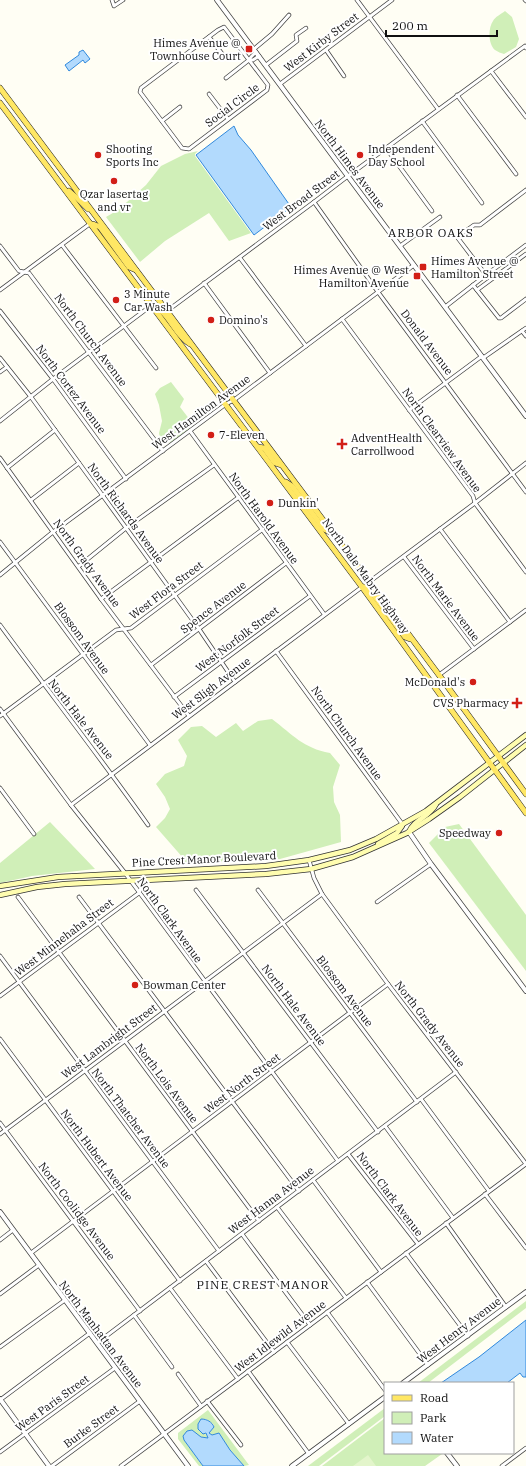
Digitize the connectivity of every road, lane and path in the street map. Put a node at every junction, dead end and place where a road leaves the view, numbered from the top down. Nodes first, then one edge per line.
1 (112, 0) edge
2 (123, 0) edge
3 (217, 0) edge
4 (357, 0) edge
5 (392, 0) edge
6 (289, 15) dead end
7 (369, 17) junction
8 (306, 28) dead end
9 (209, 37) junction
10 (525, 47) edge
11 (326, 50) junction
12 (257, 52) junction
13 (223, 55) dead end
14 (249, 60) junction
15 (266, 65) junction
16 (491, 71) junction
17 (344, 76) dead end
18 (226, 78) dead end
19 (280, 84) junction
20 (0, 88) edge
21 (209, 94) dead end
22 (457, 95) junction
23 (0, 103) edge
24 (180, 107) dead end
25 (438, 109) junction
26 (526, 117) edge
27 (228, 119) junction
28 (162, 121) junction
29 (422, 121) junction
30 (386, 148) junction
31 (516, 174) dead end
32 (348, 176) junction
33 (65, 188) junction
34 (526, 190) edge
35 (314, 202) junction
36 (482, 203) dead end
37 (92, 210) junction
38 (432, 211) dead end
39 (440, 217) dead end
40 (91, 223) junction
41 (62, 245) junction
42 (526, 245) edge
43 (0, 246) edge
44 (400, 246) junction
45 (526, 254) edge
46 (240, 258) junction
47 (414, 265) junction
48 (136, 270) junction
49 (24, 272) junction
50 (486, 275) junction
51 (204, 283) junction
52 (473, 285) junction
53 (0, 290) edge
54 (477, 290) junction
55 (378, 292) junction
56 (526, 299) edge
57 (152, 305) junction
58 (445, 307) junction
59 (0, 311) edge
60 (167, 312) junction
61 (342, 319) junction
62 (124, 327) junction
63 (526, 328) edge
64 (522, 331) junction
65 (526, 336) edge
66 (193, 346) junction
67 (306, 346) junction
68 (90, 352) junction
69 (482, 357) junction
70 (0, 358) edge
71 (7, 367) junction
72 (156, 368) dead end
73 (0, 372) edge
74 (270, 373) junction
75 (53, 379) junction
76 (446, 383) junction
77 (31, 397) junction
78 (234, 400) junction
79 (226, 404) junction
80 (409, 410) junction
81 (526, 416) edge
82 (0, 421) edge
83 (54, 430) junction
84 (190, 431) junction
85 (258, 447) junction
86 (163, 451) junction
87 (0, 458) edge
88 (79, 463) junction
89 (526, 463) edge
90 (214, 465) junction
91 (282, 466) junction
92 (7, 468) junction
93 (512, 473) junction
94 (126, 479) junction
95 (283, 480) junction
96 (526, 492) edge
97 (103, 496) junction
98 (239, 497) junction
99 (31, 500) junction
100 (475, 503) junction
101 (126, 528) junction
102 (263, 529) junction
103 (440, 529) junction
104 (53, 532) junction
105 (323, 534) junction
106 (333, 534) junction
107 (0, 542) edge
108 (404, 557) junction
109 (16, 563) junction
110 (151, 563) junction
111 (286, 563) junction
112 (79, 566) junction
113 (526, 572) edge
114 (0, 575) edge
115 (369, 582) junction
116 (362, 587) junction
117 (174, 595) junction
118 (310, 596) junction
119 (102, 599) junction
120 (526, 610) edge
121 (324, 614) junction
122 (510, 622) junction
123 (0, 625) edge
124 (199, 628) junction
125 (124, 629) junction
126 (413, 641) junction
127 (474, 649) junction
128 (276, 651) junction
129 (83, 656) junction
130 (220, 662) junction
131 (151, 665) junction
132 (439, 675) junction
133 (235, 682) junction
134 (43, 685) junction
135 (174, 697) junction
136 (0, 709) edge
137 (2, 715) edge
138 (189, 716) junction
139 (526, 735) edge
140 (150, 745) junction
141 (526, 745) edge
142 (498, 756) junction
143 (489, 762) junction
144 (503, 763) junction
145 (494, 769) junction
146 (112, 773) junction
147 (0, 788) edge
148 (526, 794) edge
149 (437, 803) junction
150 (71, 805) junction
151 (526, 813) edge
152 (148, 825) dead end
153 (403, 825) junction
154 (408, 832) junction
155 (34, 834) dead end
156 (370, 849) junction
157 (309, 860) junction
158 (431, 864) junction
159 (311, 869) junction
160 (125, 873) junction
161 (130, 880) junction
162 (144, 880) junction
163 (0, 886) edge
164 (196, 890) dead end
165 (258, 890) dead end
166 (139, 892) junction
167 (322, 894) junction
168 (0, 895) edge
169 (18, 898) dead end
170 (79, 898) dead end
171 (377, 902) dead end
172 (98, 923) junction
173 (283, 923) junction
174 (59, 952) junction
175 (243, 952) junction
176 (0, 956) edge
177 (19, 982) junction
178 (204, 982) junction
179 (388, 984) junction
180 (526, 991) edge
181 (0, 996) edge
182 (164, 1011) junction
183 (350, 1013) junction
184 (0, 1039) edge
185 (125, 1041) junction
186 (311, 1043) junction
187 (85, 1070) junction
188 (271, 1072) junction
189 (456, 1072) junction
190 (421, 1099) junction
191 (45, 1100) junction
192 (232, 1102) junction
193 (417, 1102) junction
194 (0, 1122) edge
195 (385, 1126) junction
196 (6, 1130) junction
197 (193, 1131) junction
198 (378, 1132) junction
199 (0, 1134) edge
200 (348, 1154) junction
201 (338, 1161) junction
202 (153, 1162) junction
203 (526, 1164) edge
204 (313, 1180) junction
205 (113, 1191) junction
206 (299, 1191) junction
207 (489, 1191) junction
208 (485, 1194) junction
209 (277, 1207) junction
210 (0, 1212) edge
211 (453, 1218) junction
212 (73, 1221) junction
213 (259, 1221) junction
214 (446, 1223) junction
215 (13, 1230) junction
216 (242, 1234) junction
217 (0, 1240) edge
218 (418, 1244) junction
219 (526, 1248) edge
220 (219, 1251) junction
221 (31, 1253) junction
222 (406, 1253) junction
223 (206, 1261) junction
224 (39, 1265) junction
225 (381, 1272) junction
226 (180, 1280) junction
227 (367, 1282) junction
228 (170, 1288) junction
229 (526, 1292) edge
230 (0, 1294) edge
231 (346, 1298) junction
232 (65, 1300) junction
233 (506, 1306) junction
234 (140, 1311) junction
235 (327, 1312) junction
236 (134, 1315) junction
237 (310, 1325) junction
238 (90, 1333) junction
239 (468, 1336) junction
240 (287, 1342) junction
241 (97, 1343) junction
242 (0, 1347) edge
243 (274, 1352) junction
244 (428, 1365) junction
245 (172, 1367) dead end
246 (115, 1368) junction
247 (248, 1371) junction
248 (178, 1374) dead end
249 (238, 1379) junction
250 (404, 1382) edge
251 (384, 1389) edge
252 (384, 1398) edge
253 (0, 1399) edge
254 (140, 1401) junction
255 (207, 1402) junction
256 (201, 1406) junction
257 (349, 1424) junction
258 (25, 1433) junction
259 (164, 1434) junction
260 (241, 1445) dead end
261 (526, 1448) edge
262 (0, 1452) edge
263 (309, 1454) junction
264 (448, 1454) edge
265 (50, 1466) edge
266 (121, 1466) edge
267 (188, 1466) edge
268 (292, 1466) edge
269 (457, 1466) edge
270 (502, 1466) edge

1 - 2 street
3 - 12 street, North Himes Avenue
4 - 7 street
5 - 7 street, West Kirby Street
6 - 12 street
7 - 11 street, West Kirby Street
7 - 25 street
8 - 15 street
9 - 13 street
9 - 14 street, Social Circle
9 - 28 street, Social Circle
10 - 16 street, West Broad Street
11 - 17 street
11 - 19 street, West Kirby Street
12 - 14 street
12 - 15 street, North Himes Avenue
14 - 18 street
14 - 27 street, Social Circle
15 - 19 street, North Himes Avenue
16 - 22 street, West Broad Street
16 - 26 street
19 - 32 street, North Himes Avenue
20 - 37 main road, North Dale Mabry Highway
21 - 27 street
22 - 25 street, West Broad Street
22 - 31 street
23 - 33 main road, North Dale Mabry Highway
24 - 28 street
25 - 29 street, West Broad Street
27 - 28 street, Social Circle
29 - 30 street, West Broad Street
29 - 36 street
30 - 32 street, West Broad Street
30 - 38 street
32 - 35 street, West Broad Street
32 - 44 street, North Himes Avenue
33 - 37 main road
33 - 40 main road, North Dale Mabry Highway
34 - 50 street
35 - 46 street, West Broad Street
35 - 55 street, Donald Avenue
37 - 48 main road, North Dale Mabry Highway
39 - 44 street
40 - 41 street
40 - 48 main road
40 - 57 main road, North Dale Mabry Highway
41 - 49 street
41 - 62 street
42 - 50 street
43 - 49 street, North Church Avenue
44 - 47 street, North Himes Avenue
45 - 54 street
46 - 51 street, West Broad Street
46 - 67 street
47 - 55 street, West Hamilton Avenue
47 - 58 street, North Himes Avenue
48 - 60 main road, North Dale Mabry Highway
49 - 53 street
49 - 68 street, North Church Avenue
50 - 52 street
51 - 60 street, West Broad Street
51 - 74 street
52 - 54 street
52 - 58 street
54 - 56 street
55 - 61 street, West Hamilton Avenue
55 - 76 street, Donald Avenue
57 - 62 street
57 - 66 main road
57 - 79 main road, North Dale Mabry Highway
58 - 69 street, North Himes Avenue
59 - 75 street, North Cortez Avenue
60 - 66 main road, North Dale Mabry Highway
61 - 67 street, West Hamilton Avenue
61 - 80 street, North Clearview Avenue
62 - 68 street
62 - 72 street
63 - 64 street
64 - 65 street
64 - 69 street
66 - 78 main road, North Dale Mabry Highway
67 - 74 street, West Hamilton Avenue
68 - 75 street
68 - 86 street, North Church Avenue
69 - 76 street
69 - 81 street, North Himes Avenue
70 - 71 street, North Richards Avenue
71 - 73 street
71 - 77 street, North Richards Avenue
74 - 78 street, West Hamilton Avenue
75 - 77 street
75 - 94 street, North Cortez Avenue
76 - 80 street
76 - 93 street, Donald Avenue
77 - 82 street
77 - 83 street, North Richards Avenue
78 - 79 street, West Hamilton Avenue
78 - 91 main road, North Dale Mabry Highway
79 - 84 street, West Hamilton Avenue
79 - 85 main road, North Dale Mabry Highway
80 - 100 street, North Clearview Avenue
83 - 88 street, North Richards Avenue
83 - 92 street
84 - 86 street, West Hamilton Avenue
84 - 90 street, North Harold Avenue
85 - 91 main road
85 - 95 main road, North Dale Mabry Highway
86 - 94 street, West Hamilton Avenue
87 - 92 street, North Grady Avenue
88 - 97 street, North Richards Avenue
88 - 99 street
89 - 93 street
90 - 98 street, North Harold Avenue
90 - 101 street
91 - 106 main road, North Dale Mabry Highway
92 - 99 street, North Grady Avenue
93 - 96 street, Donald Avenue
93 - 100 street
94 - 97 street, West Hamilton Avenue
95 - 105 main road, North Dale Mabry Highway
95 - 106 main road
97 - 101 street, North Richards Avenue
97 - 104 street, West Hamilton Avenue
98 - 102 street, North Harold Avenue
98 - 110 street
99 - 104 street, North Grady Avenue
100 - 103 street
100 - 113 street, North Clearview Avenue
101 - 110 street, North Richards Avenue
101 - 112 street
102 - 111 street, North Harold Avenue
102 - 117 street, West Flora Street
103 - 108 street
103 - 122 street
104 - 109 street, West Hamilton Avenue
104 - 112 street, North Grady Avenue
105 - 115 main road
105 - 116 main road, North Dale Mabry Highway
106 - 115 main road, North Dale Mabry Highway
107 - 109 street, Blossom Avenue
108 - 115 street
108 - 127 street, North Marie Avenue
109 - 114 street, West Hamilton Avenue
109 - 129 street, Blossom Avenue
110 - 117 street, North Richards Avenue
110 - 119 street
111 - 118 street, North Harold Avenue
111 - 124 street, Spence Avenue
112 - 119 street, North Grady Avenue
115 - 126 main road, North Dale Mabry Highway
116 - 121 street, West Sligh Avenue
116 - 126 main road
116 - 143 main road, North Dale Mabry Highway
117 - 124 street, North Richards Avenue
117 - 125 street, West Flora Street
118 - 121 street, North Harold Avenue
118 - 130 street, West Norfolk Street
119 - 125 street, North Grady Avenue
120 - 122 street
121 - 128 street, West Sligh Avenue
122 - 127 street
123 - 134 street, North Hale Avenue
124 - 130 street, North Richards Avenue
124 - 131 street, Spence Avenue
125 - 129 street, West Flora Street
125 - 131 street, North Grady Avenue
126 - 132 main road, North Dale Mabry Highway
127 - 132 street
128 - 133 street, West Sligh Avenue
128 - 153 street, North Church Avenue
129 - 134 street, West Flora Street
129 - 140 street, Blossom Avenue
130 - 133 street, North Richards Avenue
130 - 135 street, West Norfolk Street
131 - 135 street, North Grady Avenue
132 - 142 main road, North Dale Mabry Highway
133 - 138 street, West Sligh Avenue
134 - 137 street, West Flora Street
134 - 146 street, North Hale Avenue
135 - 138 street, North Grady Avenue
136 - 137 street, North Clark Avenue
137 - 150 street, North Clark Avenue
138 - 140 street, West Sligh Avenue
139 - 142 main road
140 - 146 street, West Sligh Avenue
141 - 144 main road
142 - 143 main road, Pine Crest Manor Boulevard
142 - 144 main road, North Dale Mabry Highway
143 - 145 main road, North Dale Mabry Highway
143 - 149 main road, Pine Crest Manor Boulevard
144 - 145 main road, Pine Crest Manor Boulevard
144 - 148 main road, North Dale Mabry Highway
145 - 151 main road, North Dale Mabry Highway
145 - 154 main road, Pine Crest Manor Boulevard
146 - 150 street, West Sligh Avenue
146 - 152 street, North Hale Avenue
147 - 155 street
149 - 153 main road, Pine Crest Manor Boulevard
149 - 154 main road, Pine Crest Manor Boulevard
150 - 160 street, North Clark Avenue
153 - 156 main road, Pine Crest Manor Boulevard
153 - 157 main road, Pine Crest Manor Boulevard
154 - 156 main road, Pine Crest Manor Boulevard
154 - 158 street
156 - 159 main road, Pine Crest Manor Boulevard
157 - 159 street, North Grady Avenue
157 - 160 main road, Pine Crest Manor Boulevard
158 - 171 street
158 - 180 street
159 - 162 main road, Pine Crest Manor Boulevard
159 - 167 street, North Grady Avenue
160 - 161 street, North Clark Avenue
160 - 163 main road, Pine Crest Manor Boulevard
161 - 162 main road, Pine Crest Manor Boulevard
161 - 166 street, North Clark Avenue
161 - 168 main road, Pine Crest Manor Boulevard
162 - 166 street
164 - 175 street, North Hale Avenue
165 - 173 street, Blossom Avenue
166 - 172 street, West Minnehaha Street
166 - 178 street, North Clark Avenue
167 - 173 street, West Lambright Street
167 - 179 street, North Grady Avenue
169 - 174 street, North Lois Avenue
170 - 172 street
172 - 174 street, West Minnehaha Street
172 - 182 street
173 - 175 street, West Lambright Street
173 - 183 street, Blossom Avenue
174 - 177 street, West Minnehaha Street
174 - 185 street, North Lois Avenue
175 - 178 street, West Lambright Street
175 - 186 street, North Hale Avenue
176 - 177 street, North Thatcher Avenue
177 - 181 street, West Minnehaha Street
177 - 187 street, North Thatcher Avenue
178 - 182 street, West Lambright Street
178 - 188 street, North Clark Avenue
179 - 183 street, West North Street
179 - 189 street, North Grady Avenue
182 - 185 street, West Lambright Street
182 - 192 street
183 - 186 street, West North Street
183 - 193 street, Blossom Avenue
184 - 191 street, North Hubert Avenue
185 - 187 street, West Lambright Street
185 - 197 street, North Lois Avenue
186 - 188 street, West North Street
186 - 198 street, North Hale Avenue
187 - 191 street, West Lambright Street
187 - 202 street, North Thatcher Avenue
188 - 192 street, West North Street
188 - 201 street, North Clark Avenue
189 - 190 street, West Hanna Avenue
189 - 203 street, North Grady Avenue
190 - 193 street, West Hanna Avenue
190 - 207 street
191 - 196 street, West Lambright Street
191 - 205 street, North Hubert Avenue
192 - 197 street, West North Street
192 - 206 street
193 - 195 street, West Hanna Avenue
194 - 196 street, North Coolidge Avenue
195 - 198 street, West Hanna Avenue
195 - 211 street
196 - 199 street, West Lambright Street
196 - 212 street, North Coolidge Avenue
197 - 202 street, West North Street
197 - 213 street, North Lois Avenue
198 - 200 street, West Hanna Avenue
200 - 201 street, West Hanna Avenue
200 - 218 street, North Clark Avenue
201 - 204 street, West Hanna Avenue
202 - 205 street, West North Street
202 - 220 street, North Thatcher Avenue
203 - 207 street, West Idlewild Avenue
204 - 206 street, West Hanna Avenue
204 - 225 street
205 - 212 street, West North Street
205 - 226 street, North Hubert Avenue
206 - 209 street, West Hanna Avenue
207 - 208 street, West Idlewild Avenue
208 - 211 street, West Idlewild Avenue
208 - 219 street
209 - 213 street, West Hanna Avenue
209 - 231 street
210 - 215 street, North Manhattan Avenue
211 - 214 street, West Idlewild Avenue
212 - 221 street, West North Street
212 - 234 street, North Coolidge Avenue
213 - 216 street, West Hanna Avenue
214 - 218 street, West Idlewild Avenue
214 - 233 street
215 - 217 street
215 - 221 street, North Manhattan Avenue
216 - 220 street, West Hanna Avenue
216 - 237 street
218 - 222 street, West Idlewild Avenue
220 - 223 street, West Hanna Avenue
221 - 224 street, North Manhattan Avenue
222 - 225 street, West Idlewild Avenue
222 - 239 street
223 - 226 street, West Hanna Avenue
223 - 243 street
224 - 230 street
224 - 232 street, North Manhattan Avenue
225 - 227 street, West Idlewild Avenue
226 - 228 street, West Hanna Avenue
227 - 231 street, West Idlewild Avenue
227 - 244 street
228 - 234 street, West Hanna Avenue
228 - 249 street
229 - 233 street, West Henry Avenue
231 - 235 street, West Idlewild Avenue
232 - 238 street, North Manhattan Avenue
232 - 242 street
233 - 239 street, West Henry Avenue
234 - 236 street, West Hanna Avenue
235 - 237 street, West Idlewild Avenue
235 - 251 street
236 - 241 street, West Hanna Avenue
236 - 245 street
237 - 240 street, West Idlewild Avenue
238 - 241 street, North Manhattan Avenue
238 - 253 street
239 - 244 street, West Henry Avenue
240 - 243 street, West Idlewild Avenue
240 - 257 street
241 - 246 street, North Manhattan Avenue
243 - 247 street, West Idlewild Avenue
244 - 250 street, West Henry Avenue
246 - 254 street, North Manhattan Avenue
246 - 258 street, West Paris Street
247 - 249 street, West Idlewild Avenue
247 - 263 street
248 - 256 street
249 - 255 street, West Idlewild Avenue
252 - 257 street
253 - 258 street
254 - 259 street, North Manhattan Avenue
254 - 265 street, Burke Street
255 - 256 street, West Idlewild Avenue
255 - 260 street
256 - 259 street, West Idlewild Avenue
257 - 263 street
258 - 262 street, West Paris Street
258 - 265 street
259 - 266 street, West Idlewild Avenue
259 - 267 street, North Manhattan Avenue
261 - 270 street
263 - 268 street
264 - 269 street

